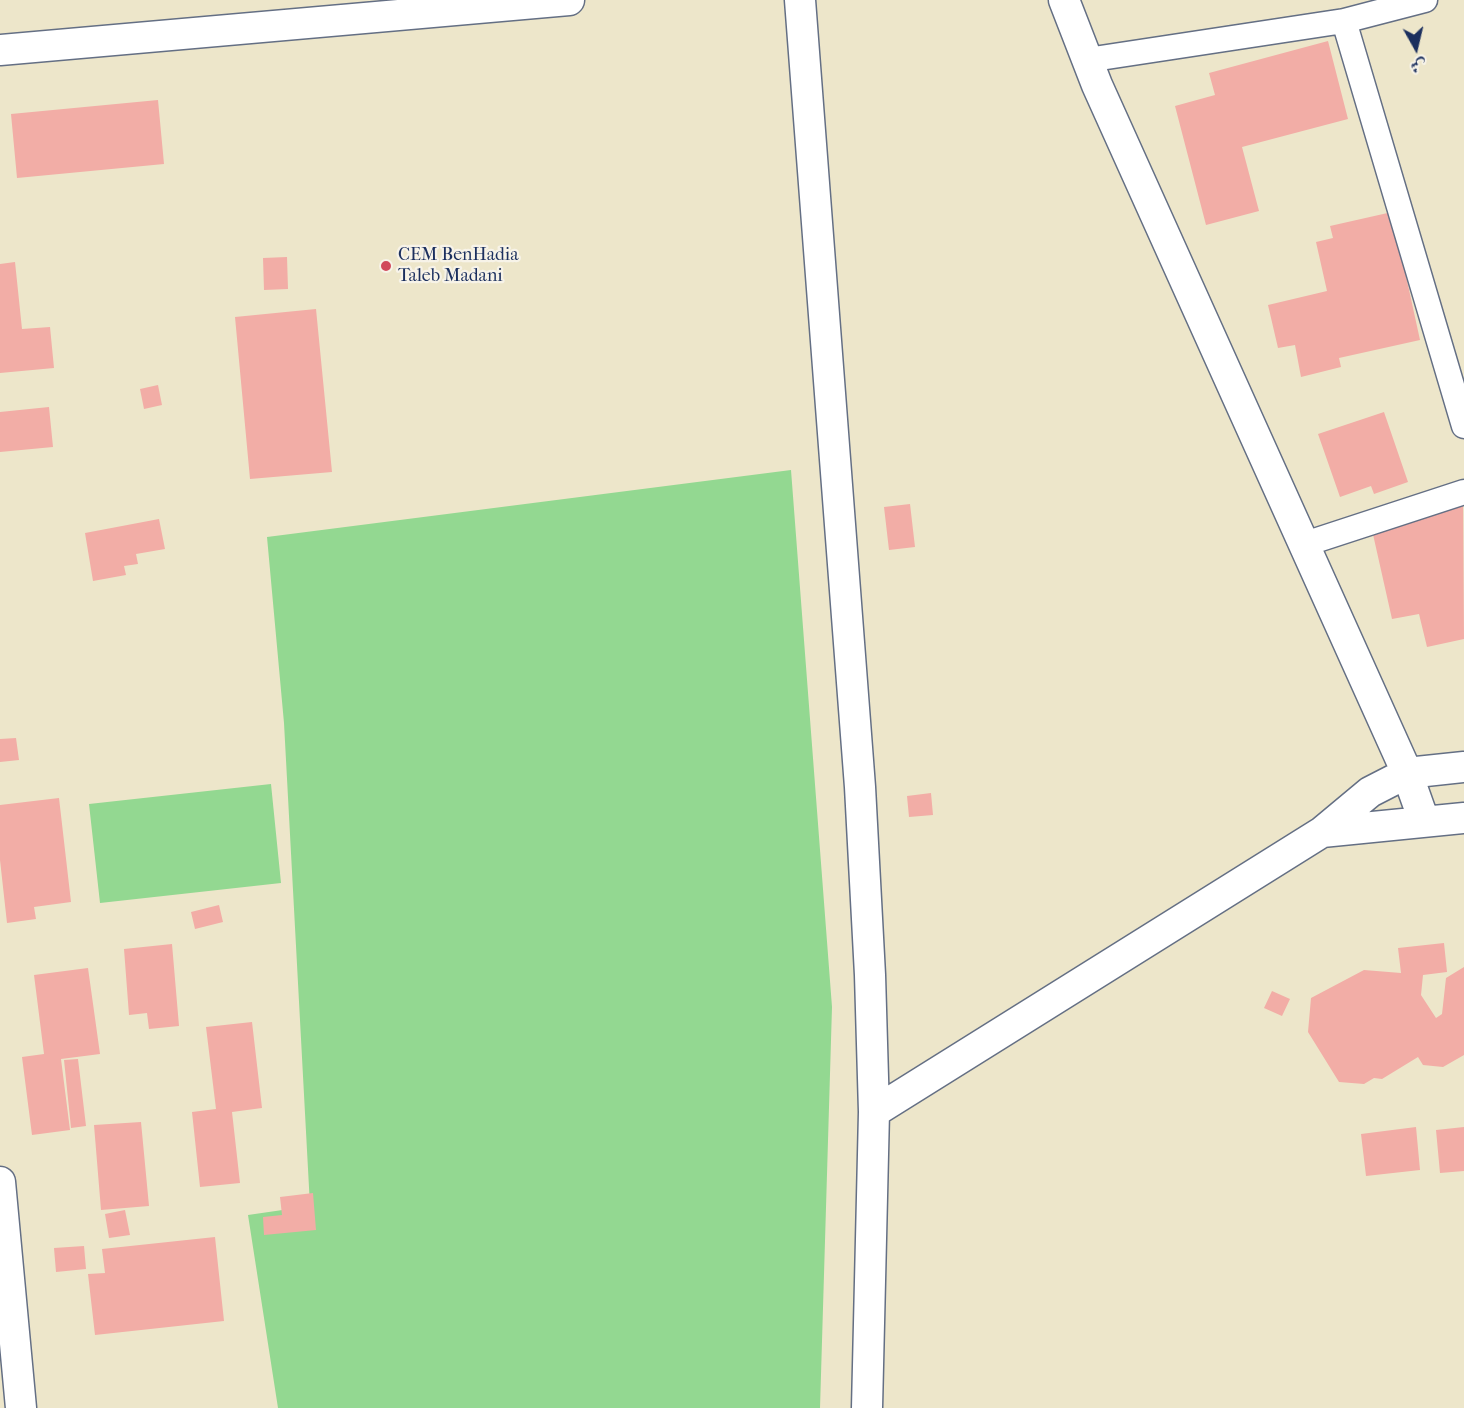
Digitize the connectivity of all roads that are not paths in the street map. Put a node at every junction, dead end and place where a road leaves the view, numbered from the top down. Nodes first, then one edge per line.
1 (569, 0) edge
2 (800, 0) edge
3 (1064, 0) edge
4 (1425, 0) edge
5 (1344, 21) junction
6 (0, 50) edge
7 (1087, 60) junction
8 (1464, 426) edge
9 (1464, 492) edge
10 (1302, 545) junction
11 (1464, 767) edge
12 (1407, 773) junction
13 (1464, 818) edge
14 (1424, 821) junction
15 (1322, 832) junction
16 (873, 1112) junction
17 (0, 1182) edge
18 (8, 1350) edge
19 (21, 1408) edge
20 (867, 1408) edge

1 - 6 street
2 - 16 street
3 - 7 street
4 - 5 street
5 - 7 street
5 - 8 street
7 - 10 street
9 - 10 street
10 - 12 street
11 - 12 street
12 - 14 street
12 - 15 street
13 - 14 street
14 - 15 street
15 - 16 street
16 - 20 street
17 - 18 street
18 - 19 street

